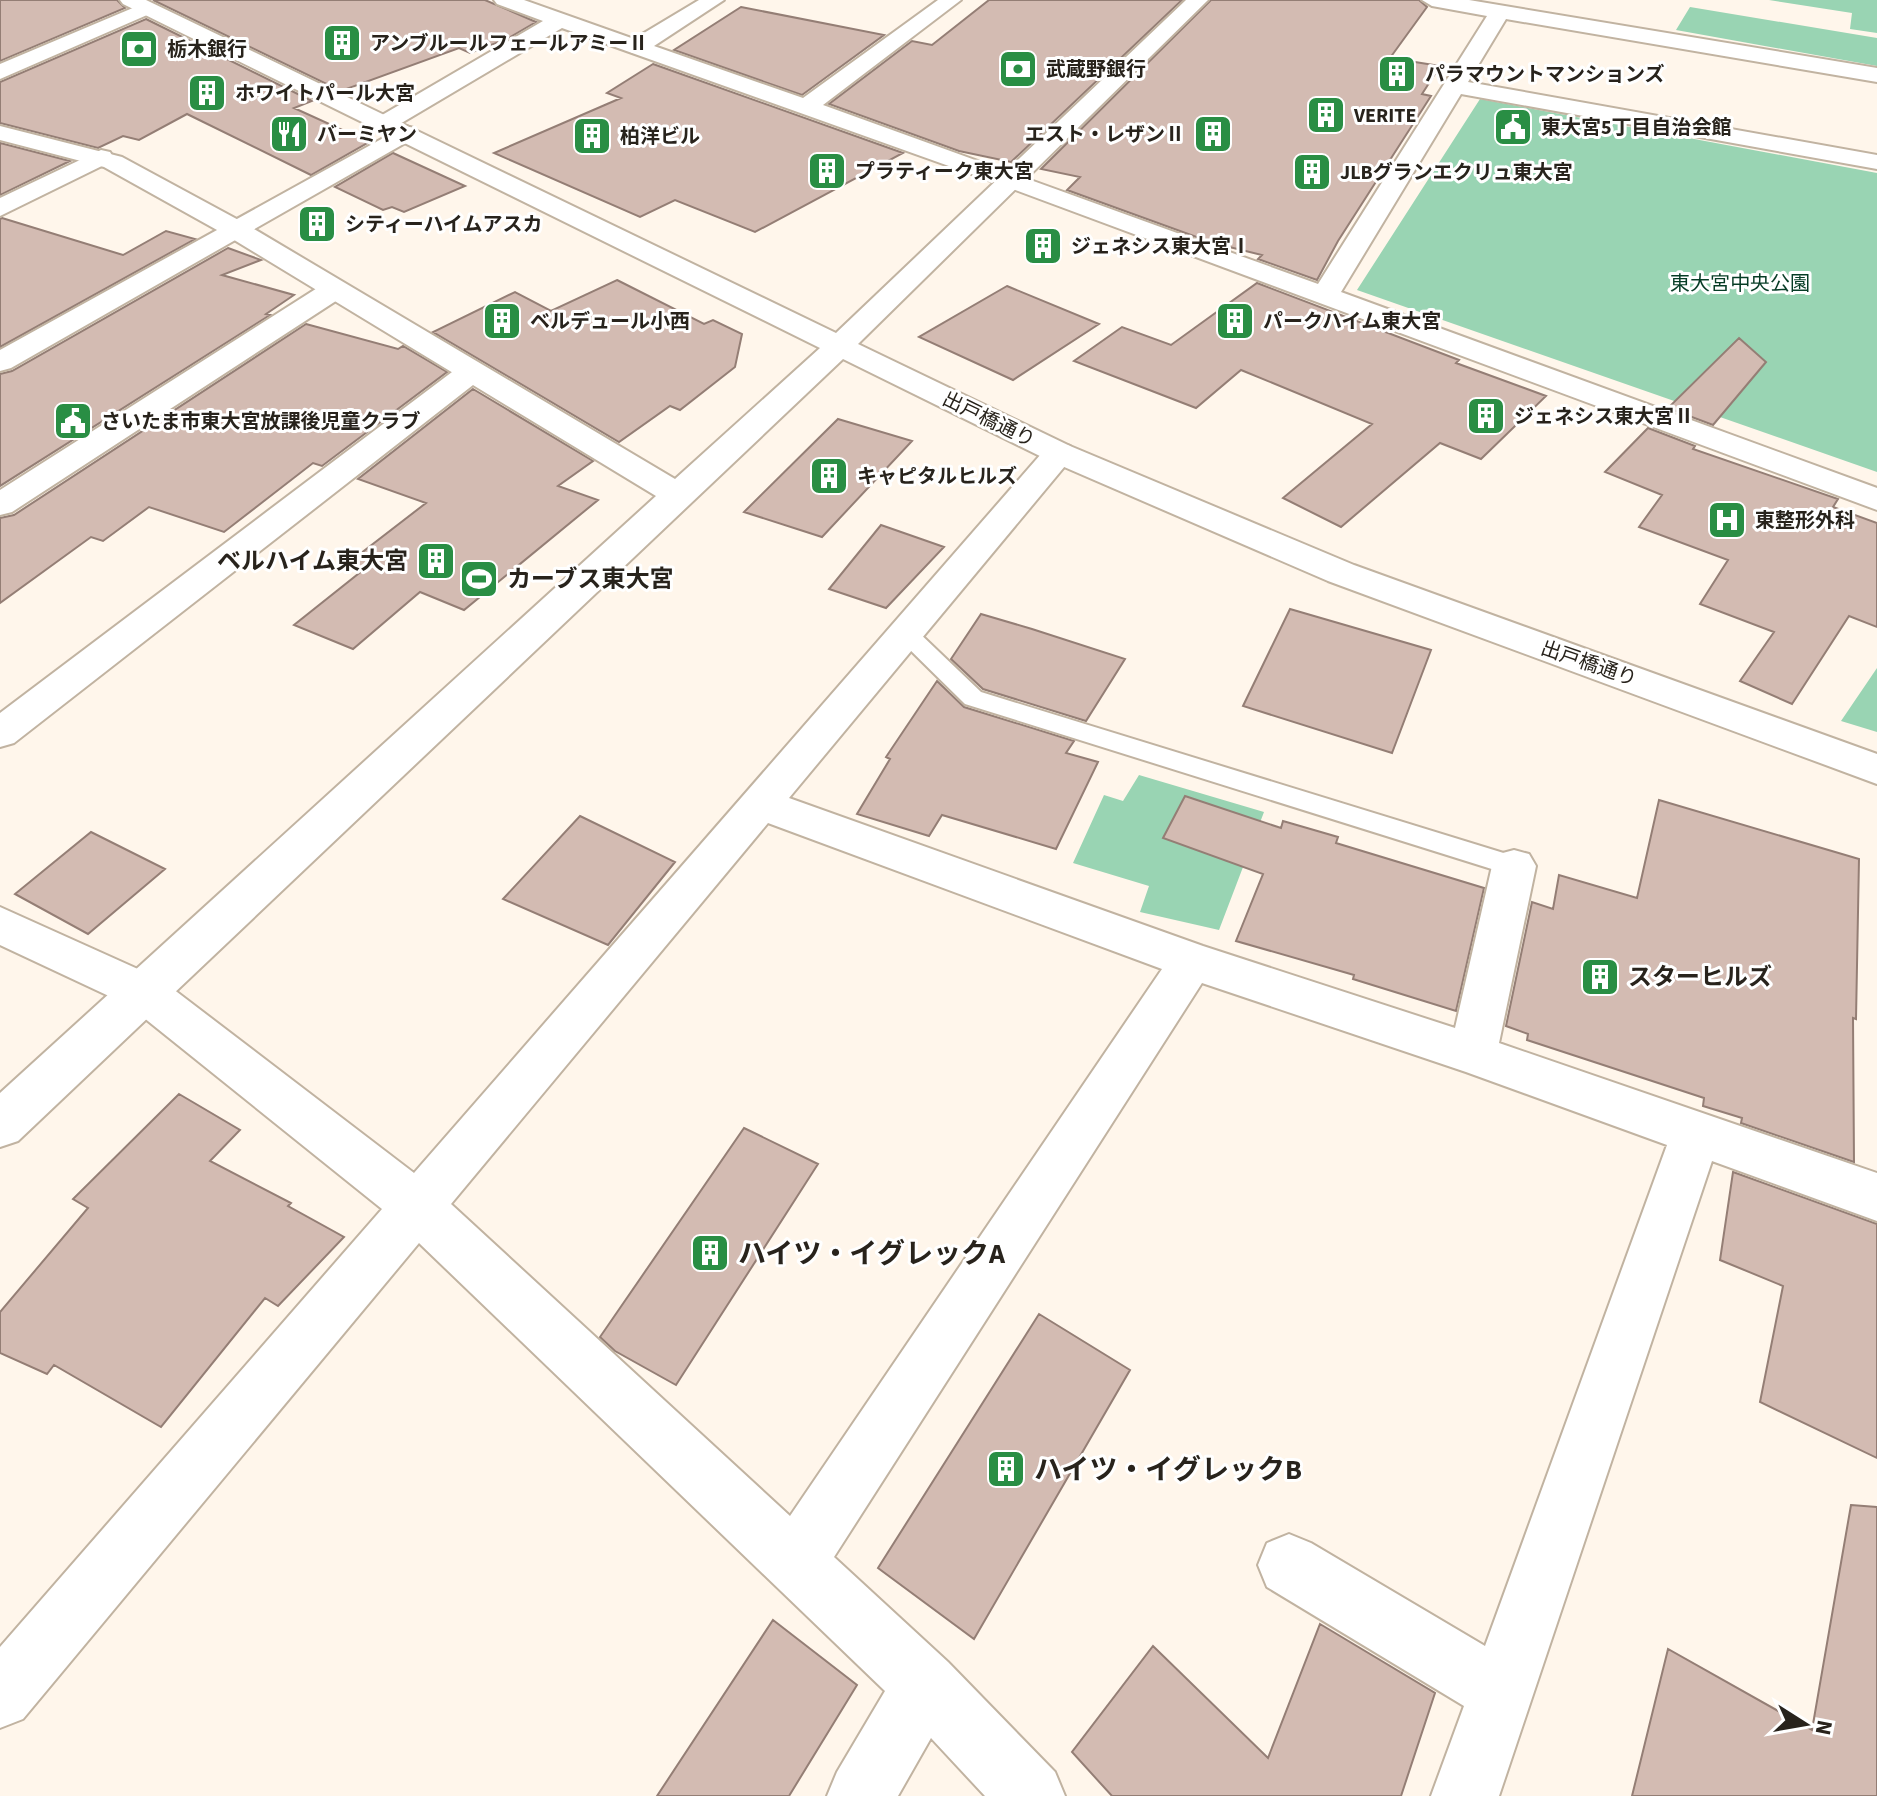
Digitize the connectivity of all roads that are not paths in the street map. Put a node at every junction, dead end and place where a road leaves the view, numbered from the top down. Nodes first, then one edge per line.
1 (504, 0) edge
2 (714, 0) edge
3 (951, 0) edge
4 (1198, 0) edge
5 (1432, 0) edge
6 (1582, 0) edge
7 (138, 4) edge
8 (1500, 12) junction
9 (560, 20) junction
10 (1568, 23) junction
11 (636, 47) junction
12 (0, 72) edge
13 (1877, 75) edge
14 (1454, 86) junction
15 (806, 107) junction
16 (395, 128) junction
17 (0, 133) edge
18 (101, 157) junction
19 (1877, 162) edge
20 (1011, 180) junction
21 (0, 208) edge
22 (235, 229) junction
23 (332, 291) junction
24 (1325, 295) junction
25 (838, 347) junction
26 (0, 362) edge
27 (471, 372) junction
28 (1059, 453) junction
29 (679, 496) junction
30 (1877, 500) edge
31 (0, 505) edge
32 (906, 633) junction
33 (0, 733) edge
34 (1877, 769) edge
35 (760, 804) junction
36 (1514, 866) joint
37 (0, 925) edge
38 (1192, 961) junction
39 (144, 992) junction
40 (1473, 1054) junction
41 (0, 1125) edge
42 (1696, 1134) junction
43 (1877, 1197) edge
44 (417, 1206) junction
45 (795, 1562) junction
46 (1289, 1565) dead end
47 (925, 1685) junction
48 (1501, 1692) junction
49 (0, 1696) edge
50 (861, 1796) edge
51 (1031, 1796) edge
52 (1465, 1796) edge

1 - 9 street
2 - 11 street
3 - 15 street
4 - 20 street
5 - 8 street
6 - 10 street
7 - 12 street
7 - 16 street, 出戸橋通り
8 - 10 street
8 - 14 street
9 - 11 street
9 - 16 street
10 - 13 street
11 - 15 street
14 - 19 street
14 - 24 street
15 - 20 street
16 - 22 street
16 - 25 street, 出戸橋通り
17 - 18 street
18 - 21 street
18 - 22 street
20 - 24 street
20 - 25 street
22 - 23 street
22 - 26 street
23 - 27 street
23 - 31 street
24 - 30 street
25 - 28 street, 出戸橋通り
25 - 29 street
27 - 29 street
27 - 33 street
28 - 32 street
28 - 34 street, 出戸橋通り
29 - 39 street
32 - 35 street
32 - 36 lane
35 - 38 street
35 - 44 street
36 - 40 street
37 - 39 street
38 - 40 street
38 - 45 street
39 - 41 street
39 - 44 street
40 - 42 street
42 - 43 street
42 - 48 street
44 - 45 street
44 - 49 street
45 - 47 street
46 - 48 street
47 - 50 street
47 - 51 street
48 - 52 street

